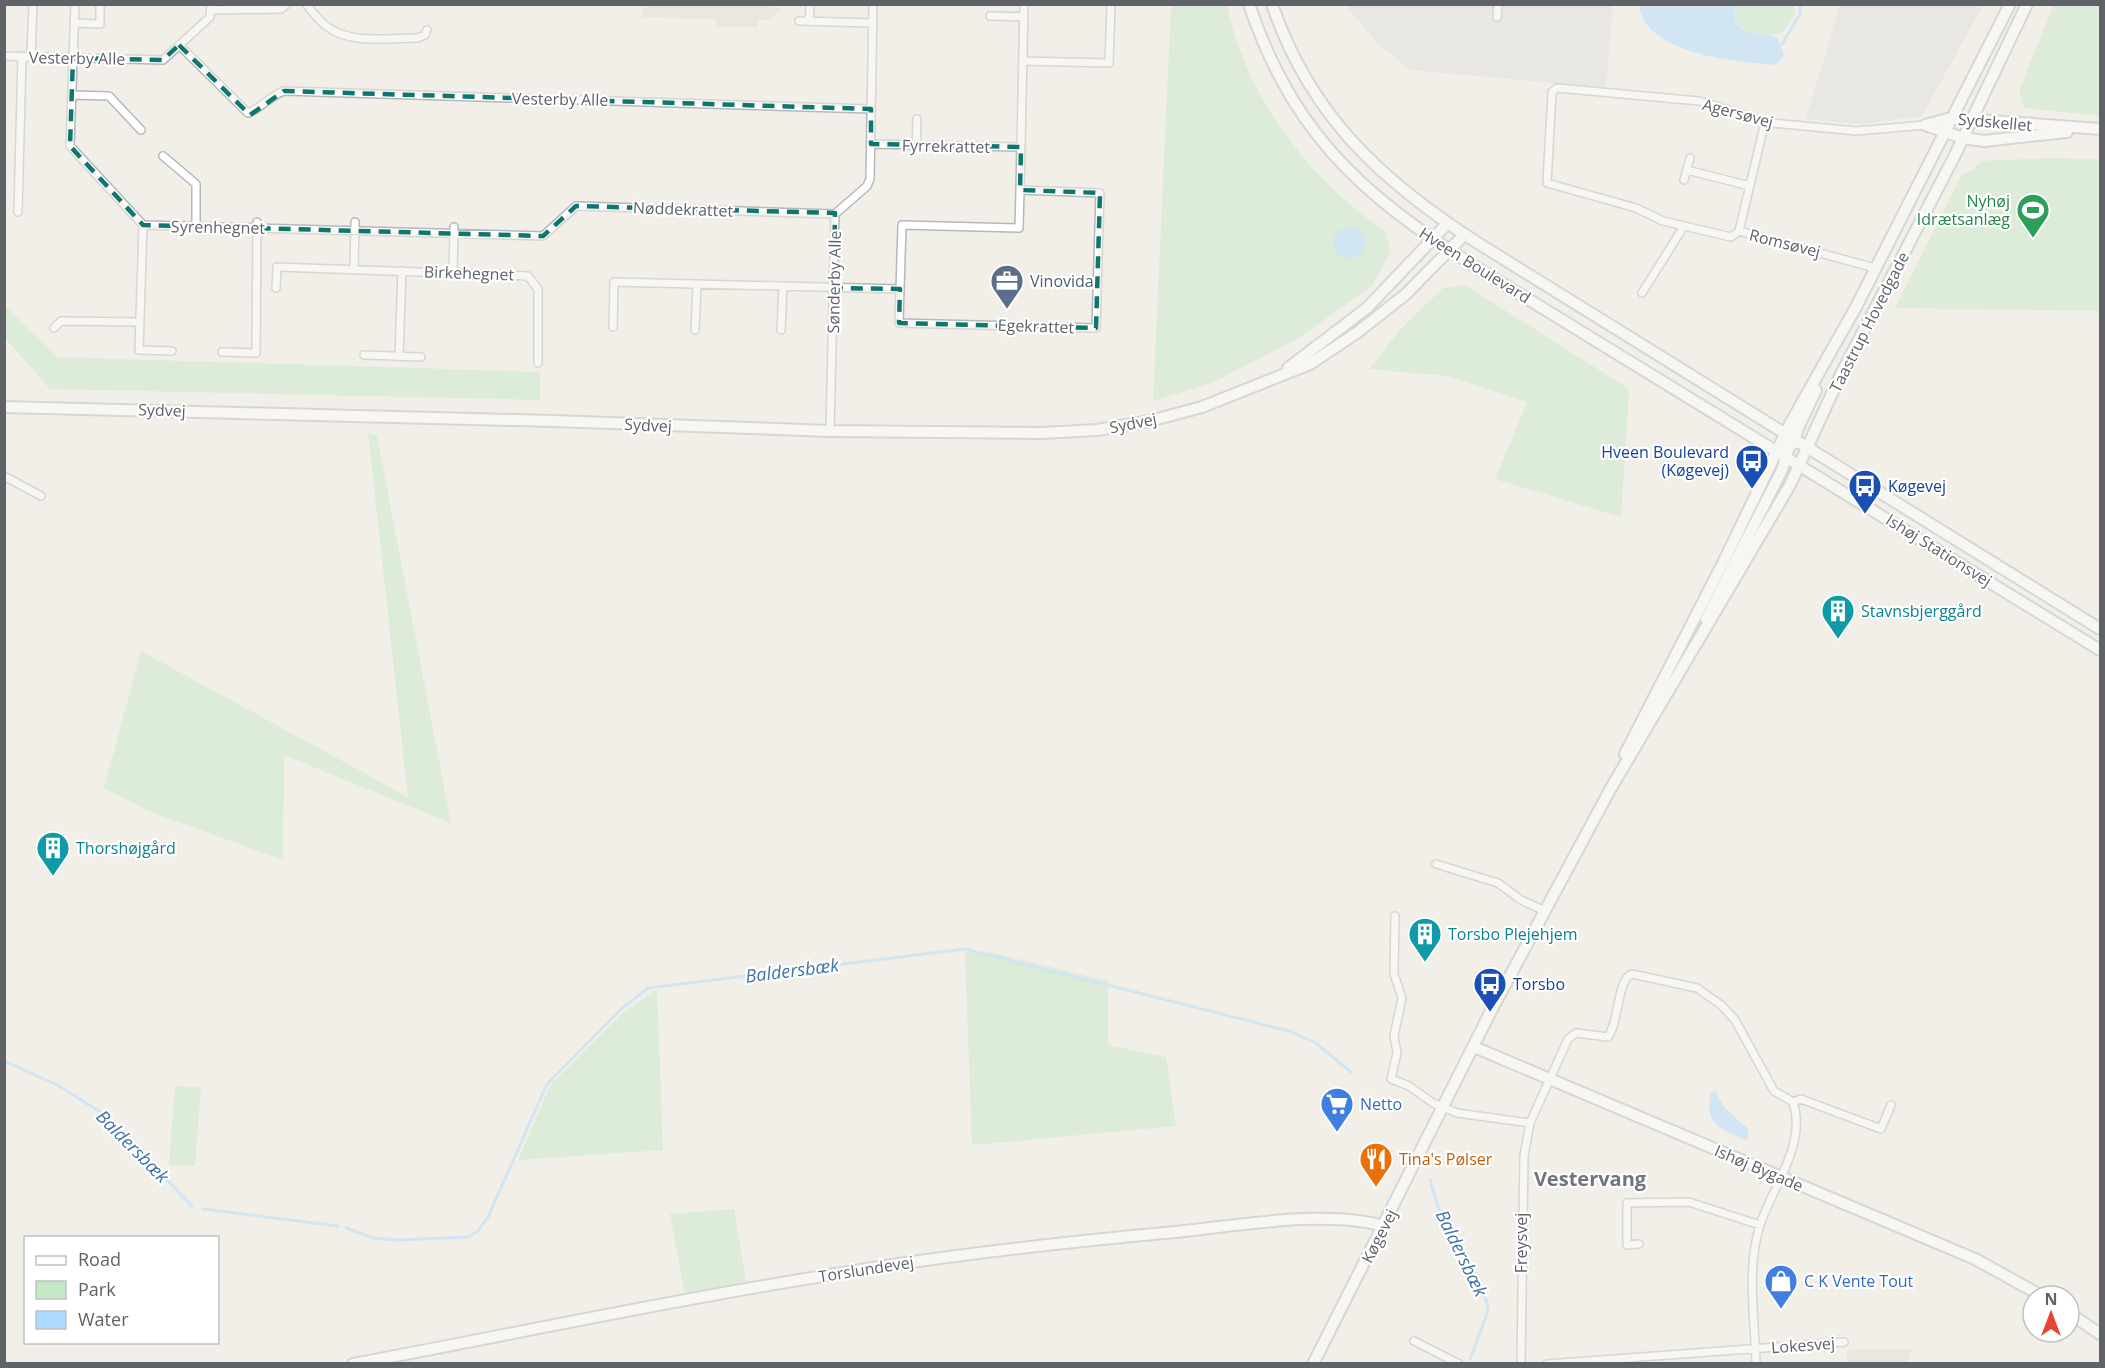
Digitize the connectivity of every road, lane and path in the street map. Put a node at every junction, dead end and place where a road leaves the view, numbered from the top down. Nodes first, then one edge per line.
1 (33, 4) edge
2 (75, 4) edge
3 (100, 4) edge
4 (287, 4) edge
5 (306, 4) edge
6 (873, 4) edge
7 (1024, 4) edge
8 (1111, 4) edge
9 (1249, 4) edge
10 (1272, 4) edge
11 (1498, 4) edge
12 (2010, 4) edge
13 (2027, 4) edge
14 (211, 7) edge
15 (810, 7) dead end
16 (990, 16) dead end
17 (1024, 17) junction
18 (1497, 17) dead end
19 (799, 21) dead end
20 (809, 21) junction
21 (75, 23) junction
22 (873, 23) junction
23 (428, 30) dead end
24 (179, 45) junction
25 (4, 56) edge
26 (22, 57) junction
27 (31, 57) junction
28 (73, 58) junction
29 (1023, 61) junction
30 (72, 95) junction
31 (871, 109) junction
32 (1951, 118) junction
33 (917, 119) dead end
34 (1971, 120) junction
35 (1765, 122) junction
36 (1925, 125) junction
37 (2097, 129) edge
38 (141, 130) dead end
39 (1944, 132) junction
40 (1963, 138) junction
41 (871, 144) junction
42 (916, 146) junction
43 (1021, 147) junction
44 (163, 156) dead end
45 (1690, 158) dead end
46 (1687, 170) junction
47 (1684, 180) dead end
48 (1750, 186) junction
49 (1020, 190) junction
50 (18, 212) dead end
51 (835, 213) junction
52 (1447, 224) junction
53 (143, 225) junction
54 (257, 225) junction
55 (196, 226) junction
56 (355, 226) junction
57 (1684, 226) junction
58 (454, 230) junction
59 (1739, 231) junction
60 (1464, 235) junction
61 (543, 237) joint
62 (1434, 240) junction
63 (1450, 252) junction
64 (1875, 268) junction
65 (354, 269) junction
66 (402, 271) junction
67 (453, 272) junction
68 (697, 284) junction
69 (783, 286) junction
70 (276, 288) dead end
71 (834, 288) junction
72 (900, 290) junction
73 (1642, 293) dead end
74 (140, 322) junction
75 (613, 327) dead end
76 (54, 328) dead end
77 (695, 330) dead end
78 (781, 330) dead end
79 (172, 351) dead end
80 (222, 352) dead end
81 (364, 355) dead end
82 (399, 357) junction
83 (420, 357) dead end
84 (538, 363) dead end
85 (1281, 373) junction
86 (4, 407) edge
87 (830, 431) junction
88 (1790, 436) junction
89 (1808, 447) junction
90 (1777, 450) junction
91 (1788, 456) junction
92 (1800, 464) junction
93 (4, 476) edge
94 (41, 496) dead end
95 (2100, 629) edge
96 (1696, 645) junction
97 (2100, 650) edge
98 (1611, 788) junction
99 (1436, 864) dead end
100 (1545, 911) junction
101 (1395, 916) dead end
102 (1474, 1047) junction
103 (1550, 1081) junction
104 (1793, 1102) junction
105 (1891, 1105) dead end
106 (1444, 1108) junction
107 (1530, 1124) junction
108 (1780, 1177) junction
109 (1760, 1225) junction
110 (1384, 1226) junction
111 (1639, 1244) dead end
112 (2021, 1285) edge
113 (2081, 1321) edge
114 (2100, 1334) edge
115 (1414, 1341) dead end
116 (1844, 1342) dead end
117 (1755, 1349) junction
118 (1622, 1361) edge
119 (353, 1364) edge
120 (1313, 1364) edge
121 (1459, 1364) edge
122 (1521, 1364) edge
123 (1547, 1364) edge
124 (1756, 1364) edge

1 - 27 street
2 - 21 street
3 - 21 street
4 - 14 street
5 - 23 street
6 - 22 street, Sønderby Alle
7 - 17 street
8 - 29 street
9 - 62 street, Hveen Boulevard
10 - 52 street, Hveen Boulevard
11 - 18 street
12 - 32 street, Taastrup Hovedgade
13 - 34 street, Taastrup Hovedgade
14 - 24 street, Vesterby Alle
15 - 20 street
16 - 17 street
17 - 29 street
19 - 20 street
20 - 22 street
21 - 28 street
22 - 31 street, Sønderby Alle
24 - 28 street, Vesterby Alle
24 - 31 street, Vesterby Alle
25 - 26 street, Vesterby Alle
26 - 27 street, Vesterby Alle
26 - 50 street
27 - 28 street, Vesterby Alle
28 - 30 street
29 - 43 street
30 - 38 street
30 - 53 street
31 - 41 street, Sønderby Alle
32 - 34 street, Sydskellet
32 - 36 street, Sydskellet
32 - 39 street, Taastrup Hovedgade
33 - 42 street
34 - 37 street, Sydskellet
34 - 40 street, Taastrup Hovedgade
35 - 36 street, Agersøvej
35 - 48 street, Romsøvej
35 - 57 street, Agersøvej
36 - 39 street, Sydskellet
37 - 40 street, Sydskellet
39 - 40 street, Sydskellet
39 - 64 street, Taastrup Hovedgade
40 - 89 street, Taastrup Hovedgade
41 - 42 street, Fyrrekrattet
41 - 51 street, Sønderby Alle
42 - 43 street, Fyrrekrattet
43 - 49 street
44 - 55 street
45 - 46 street
46 - 47 street
46 - 48 street
48 - 59 street, Romsøvej
49 - 72 street, Egekrattet
49 - 72 street, Egekrattet
51 - 61 street, Nøddekrattet
51 - 71 street, Sønderby Alle
52 - 60 street, Hveen Boulevard
52 - 62 street, Sydvej
53 - 55 street, Syrenhegnet
53 - 74 street
54 - 55 street, Syrenhegnet
54 - 56 street, Syrenhegnet
54 - 80 street
56 - 58 street, Syrenhegnet
56 - 65 street
57 - 59 street
57 - 73 street
58 - 61 street, Syrenhegnet
58 - 67 street
59 - 64 street, Romsøvej
60 - 63 street, Sydvej
60 - 88 street, Hveen Boulevard
62 - 63 street, Hveen Boulevard
62 - 85 street, Sydvej
63 - 85 street, Sydvej
63 - 90 street, Hveen Boulevard
64 - 88 street, Taastrup Hovedgade
65 - 66 street, Birkehegnet
65 - 70 street, Birkehegnet
66 - 67 street, Birkehegnet
66 - 82 street
67 - 84 street, Birkehegnet
68 - 69 street
68 - 75 street
68 - 77 street
69 - 71 street
69 - 78 street
71 - 72 street
71 - 87 street, Sønderby Alle
74 - 76 street
74 - 79 street
81 - 82 street
82 - 83 street
85 - 87 street, Sydvej
86 - 87 street, Sydvej
88 - 89 street, Ishøj Stationsvej
88 - 90 street, Køgevej
88 - 91 street
88 - 92 street
89 - 92 street, Køgevej
89 - 95 street, Ishøj Stationsvej
90 - 91 street, Ishøj Stationsvej
90 - 98 street, Køgevej
91 - 92 street, Ishøj Stationsvej
91 - 96 street
92 - 96 street, Køgevej
92 - 97 street, Ishøj Stationsvej
93 - 94 street
96 - 98 street, Køgevej
98 - 100 street, Køgevej
99 - 100 street
100 - 102 street, Køgevej
101 - 106 street
102 - 103 street, Ishøj Bygade
102 - 106 street, Køgevej
103 - 104 street, Freysvej
103 - 107 street, Freysvej
103 - 108 street, Ishøj Bygade
104 - 105 street
104 - 108 street
106 - 107 street
106 - 110 street, Køgevej
107 - 122 street, Freysvej
108 - 109 street
108 - 112 street, Ishøj Bygade
109 - 111 street
109 - 117 street
110 - 119 street, Torslundevej
110 - 120 street, Køgevej
113 - 114 street
115 - 121 street
116 - 117 street, Lokesvej
117 - 118 street, Lokesvej
117 - 124 street
118 - 123 street, Lokesvej

